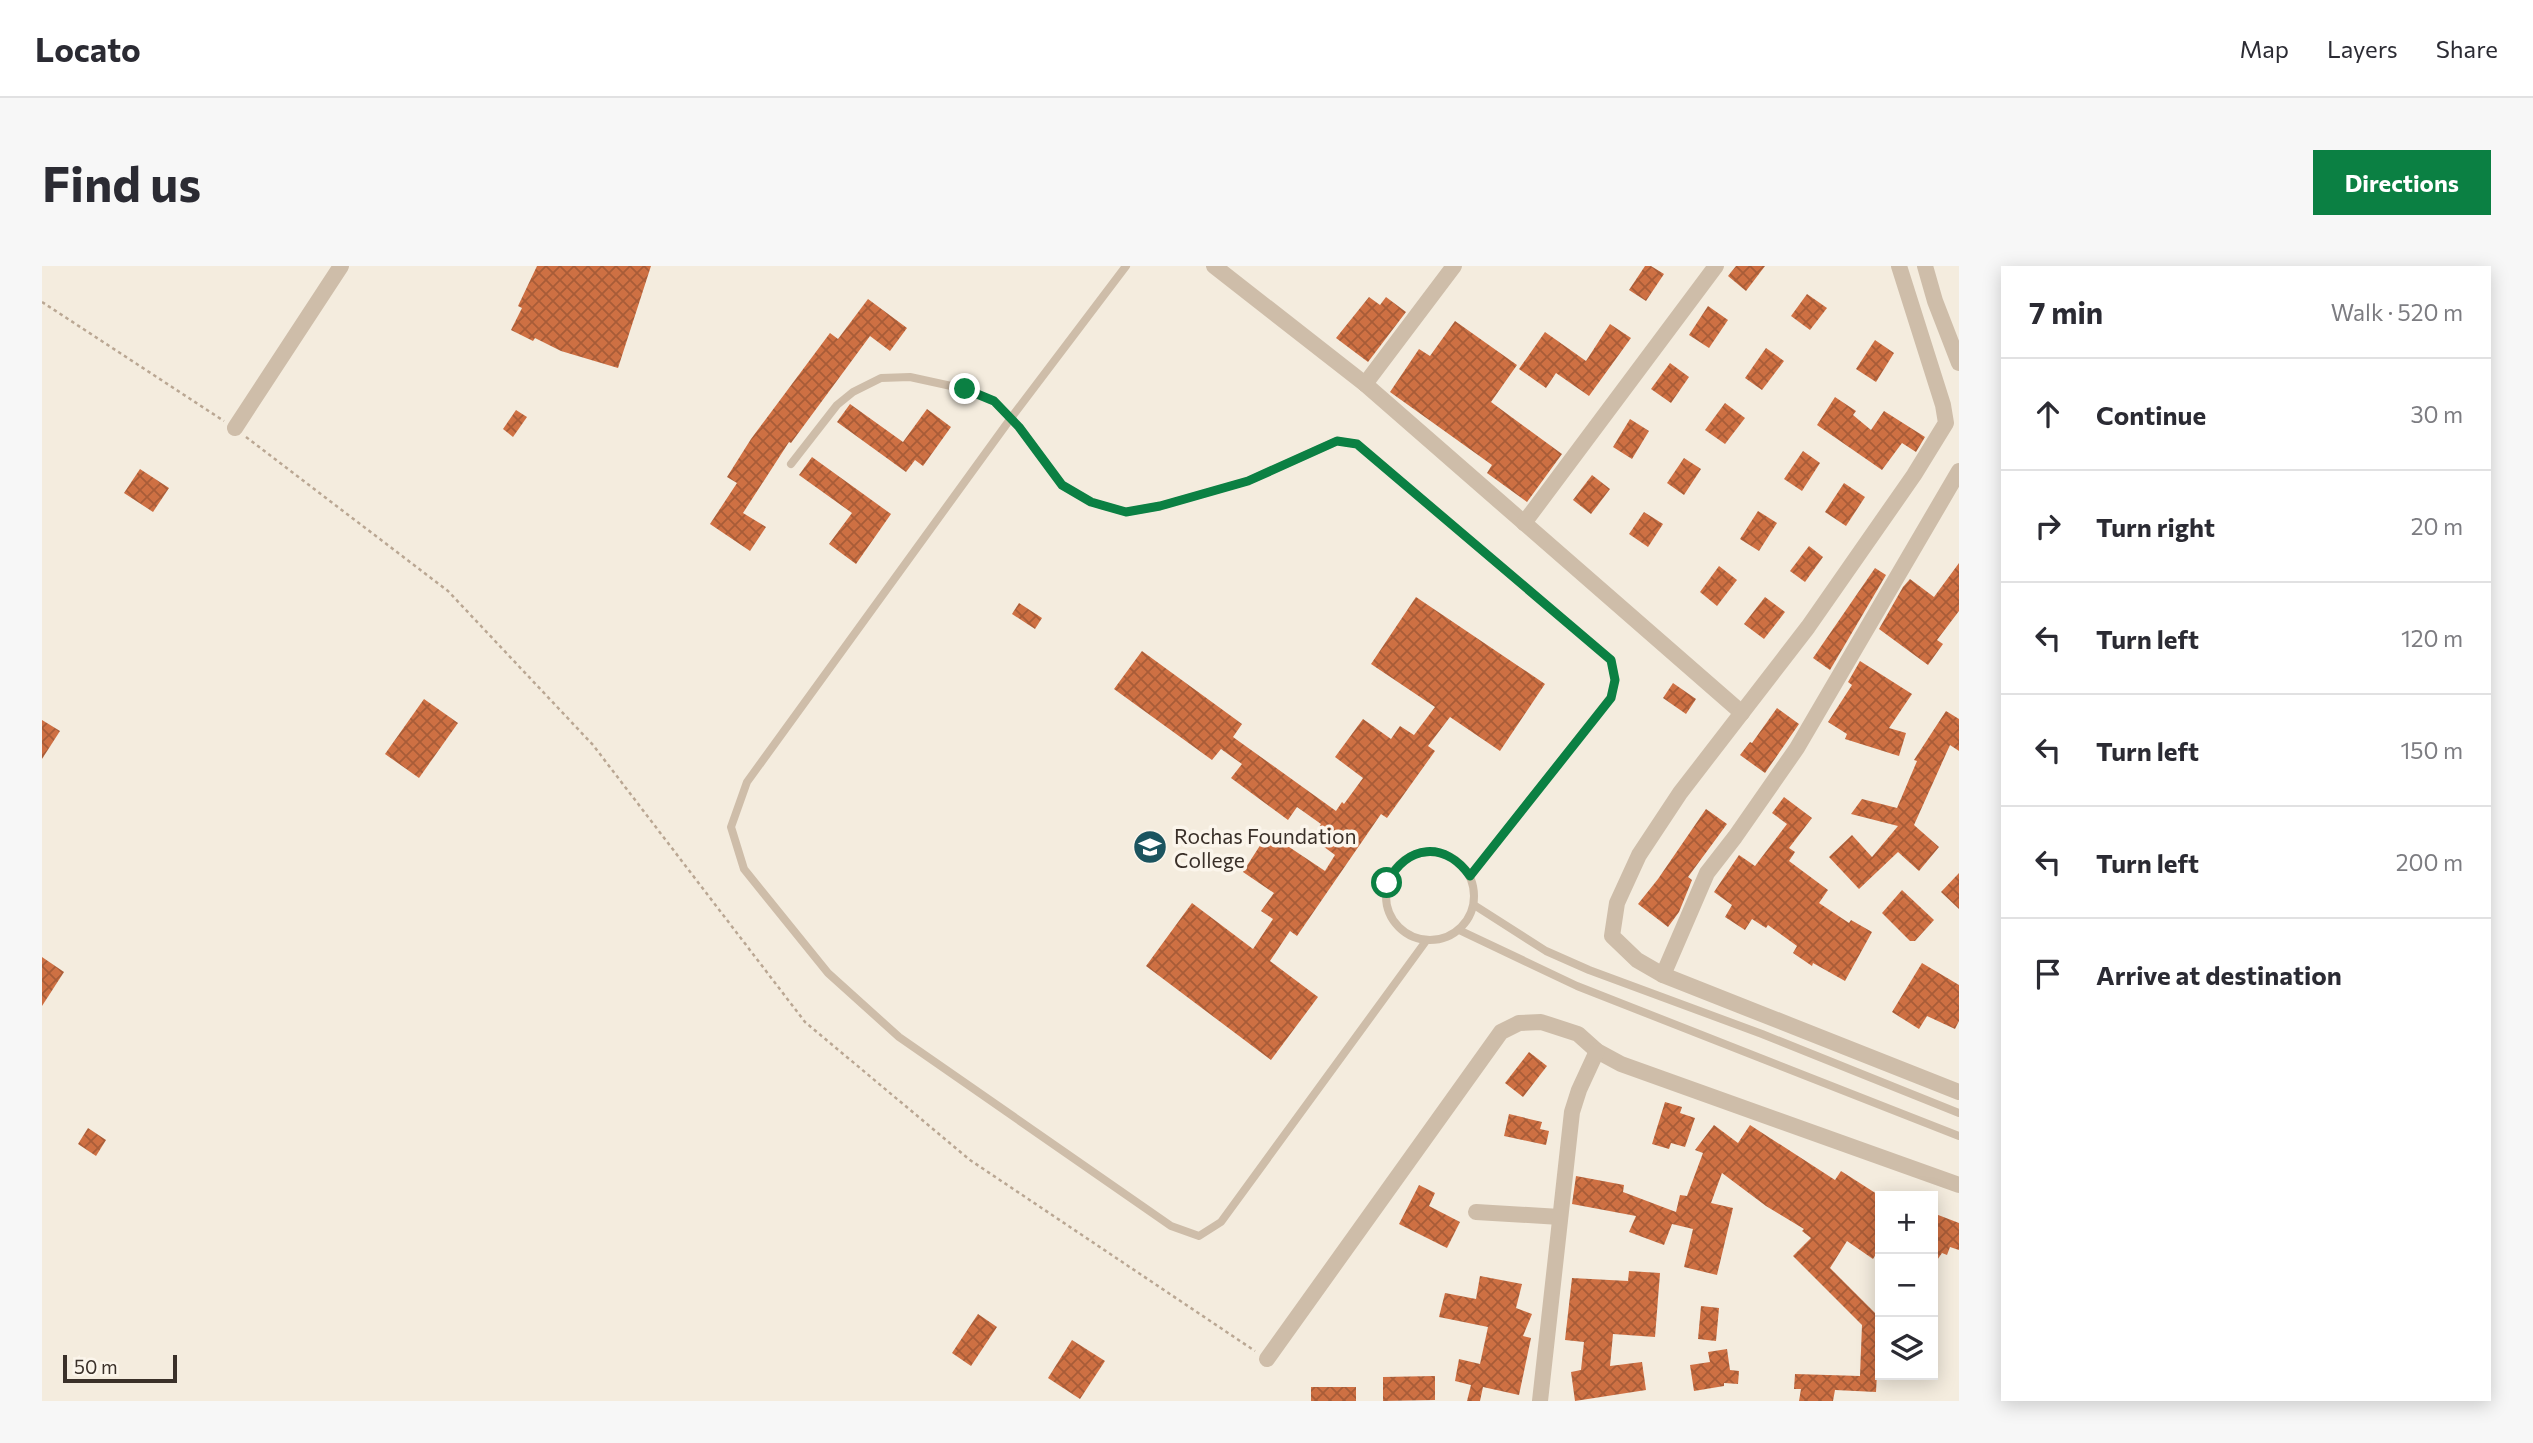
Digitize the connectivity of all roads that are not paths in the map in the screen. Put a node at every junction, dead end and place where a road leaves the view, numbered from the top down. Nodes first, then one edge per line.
1 (341, 266) edge
2 (1126, 266) edge
3 (1214, 266) edge
4 (1454, 266) edge
5 (1716, 266) edge
6 (1899, 266) edge
7 (1925, 266) edge
8 (1959, 363) edge
9 (1365, 384) junction
10 (1011, 418) junction
11 (235, 428) road end
12 (791, 464) dead end
13 (1959, 471) edge
14 (1524, 523) junction
15 (1742, 713) junction
16 (1470, 876) junction
17 (1474, 905) junction
18 (1459, 930) junction
19 (1426, 940) junction
20 (1663, 975) junction
21 (1597, 1051) junction
22 (1959, 1092) edge
23 (1959, 1113) edge
24 (1959, 1136) edge
25 (1959, 1185) edge
26 (1476, 1212) dead end
27 (1560, 1217) junction
28 (1267, 1359) road end
29 (1540, 1401) edge

1 - 11 street
2 - 10 lane
3 - 9 street
4 - 9 street
5 - 14 street
6 - 15 street
7 - 8 street
9 - 14 street
10 - 12 lane
10 - 16 lane
10 - 19 lane
13 - 20 street
14 - 15 street
15 - 20 street
16 - 17 lane
16 - 19 lane
17 - 18 lane
17 - 23 lane
18 - 19 lane
18 - 24 lane
20 - 22 street
21 - 25 street
21 - 27 street
21 - 28 street
26 - 27 street
27 - 29 street

